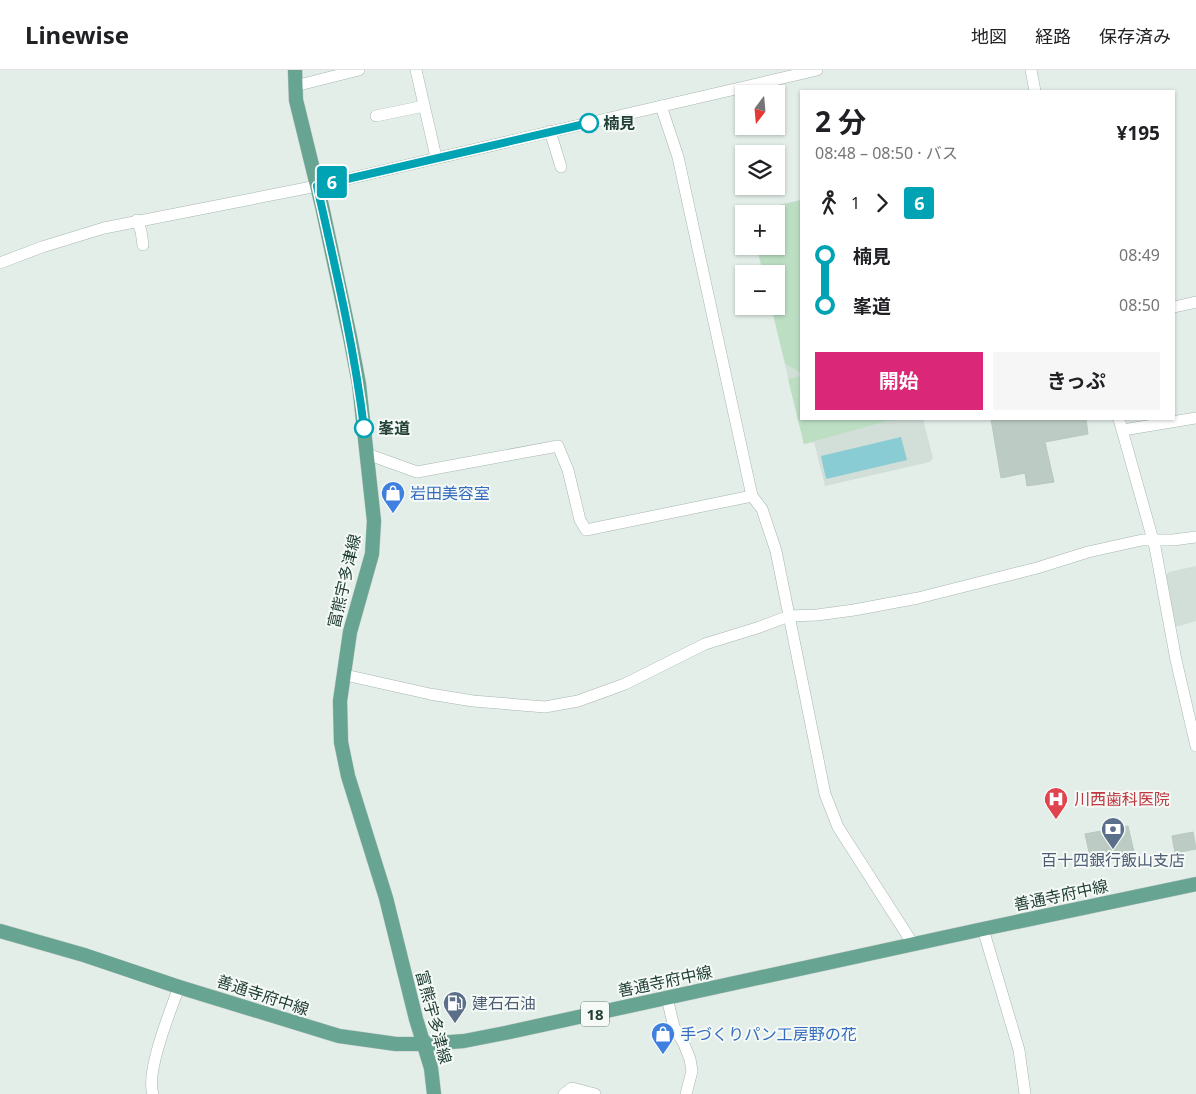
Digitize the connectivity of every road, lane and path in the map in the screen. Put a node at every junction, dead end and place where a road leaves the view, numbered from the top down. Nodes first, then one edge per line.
1 (295, 70) edge
2 (359, 70) edge
3 (416, 70) edge
4 (817, 70) edge
5 (1031, 70) edge
6 (295, 86) junction
7 (1035, 90) edge
8 (424, 106) junction
9 (661, 106) junction
10 (376, 116) dead end
11 (550, 131) junction
12 (436, 157) junction
13 (561, 167) dead end
14 (317, 186) junction
15 (137, 220) junction
16 (142, 245) dead end
17 (0, 261) edge
18 (1196, 302) edge
19 (1175, 307) edge
20 (1196, 418) edge
21 (1171, 420) edge
22 (1175, 420) edge
23 (1121, 424) edge
24 (367, 454) junction
25 (752, 496) junction
26 (1196, 537) edge
27 (1153, 540) junction
28 (789, 616) junction
29 (344, 675) junction
30 (1196, 746) edge
31 (1196, 884) edge
32 (983, 929) junction
33 (0, 931) edge
34 (912, 944) junction
35 (179, 986) junction
36 (667, 998) junction
37 (424, 1044) junction
38 (153, 1094) edge
39 (434, 1094) edge
40 (564, 1094) edge
41 (595, 1094) edge
42 (686, 1094) edge
43 (1025, 1094) edge

1 - 6 main road, 富熊宇多津線
2 - 6 street
3 - 8 street
4 - 9 street
5 - 7 street
6 - 14 main road, 富熊宇多津線
8 - 10 street
8 - 12 street
9 - 11 street
9 - 25 street
11 - 12 street
11 - 13 street
12 - 14 street
14 - 15 street
14 - 24 main road, 富熊宇多津線
15 - 16 street
15 - 17 street
18 - 19 street
20 - 22 street
21 - 23 street
23 - 27 street
24 - 25 street
24 - 29 main road, 富熊宇多津線
25 - 28 street
26 - 27 street
27 - 28 street
27 - 30 street
28 - 29 street
28 - 34 street
29 - 37 main road, 富熊宇多津線
31 - 32 main road, 善通寺府中線 / 18
32 - 34 main road, 善通寺府中線 / 18
32 - 43 street
33 - 35 main road, 善通寺府中線 / 18
34 - 36 main road, 善通寺府中線 / 18
35 - 37 main road, 善通寺府中線 / 18
35 - 38 street
36 - 37 main road, 善通寺府中線 / 18
36 - 42 street
37 - 39 main road, 富熊宇多津線
40 - 41 street

